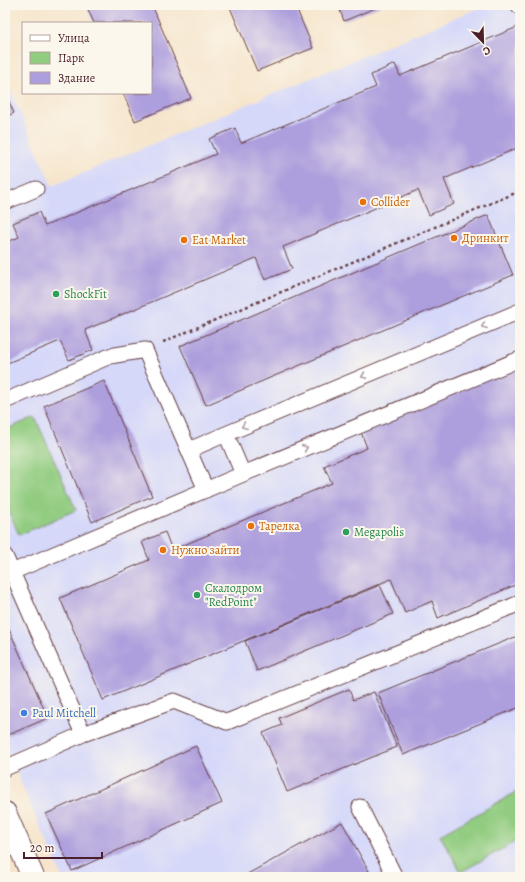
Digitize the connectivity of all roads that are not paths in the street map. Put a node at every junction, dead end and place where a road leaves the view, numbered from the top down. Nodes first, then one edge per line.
1 (36, 189) dead end
2 (5, 202) edge
3 (520, 311) edge
4 (520, 359) edge
5 (5, 401) edge
6 (226, 434) junction
7 (189, 450) junction
8 (243, 474) junction
9 (206, 490) junction
10 (5, 556) edge
11 (12, 572) junction
12 (520, 604) edge
13 (82, 734) junction
14 (5, 768) edge
15 (360, 807) dead end
16 (5, 813) edge
17 (33, 877) edge
18 (395, 877) edge

1 - 2 lane
3 -> 6 lane
8 -> 4 lane
5 - 7 lane
6 - 7 lane
6 - 8 lane
7 - 9 lane
8 - 9 lane
9 - 11 lane
10 - 11 lane
11 - 13 lane
12 - 13 lane
13 - 14 lane
15 - 18 lane
16 - 17 street

